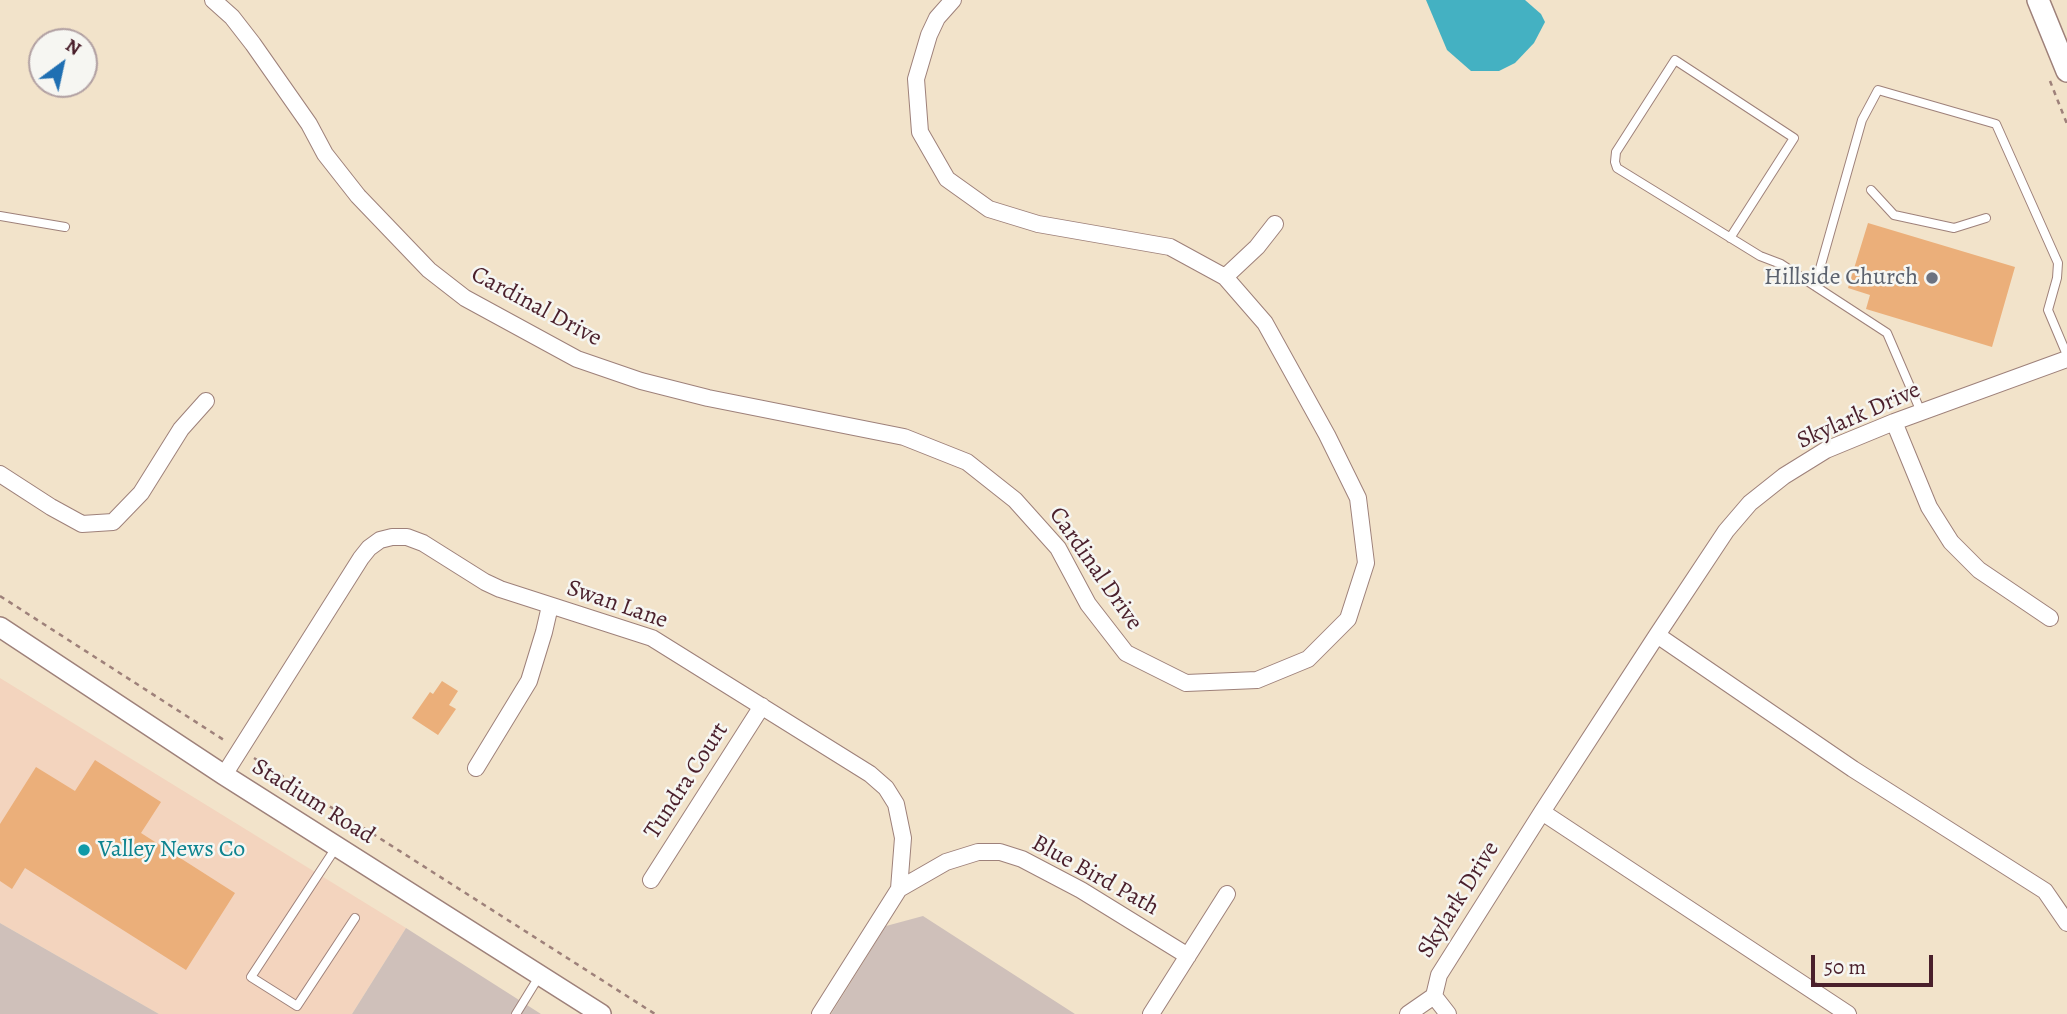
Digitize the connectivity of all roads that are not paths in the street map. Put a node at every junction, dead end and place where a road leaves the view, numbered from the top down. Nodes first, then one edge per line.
1 (213, 0) edge
2 (953, 0) edge
3 (2038, 0) edge
4 (2067, 71) edge
5 (1871, 190) dead end
6 (0, 216) edge
7 (1986, 218) dead end
8 (1275, 224) dead end
9 (65, 227) dead end
10 (1731, 238) junction
11 (1225, 277) junction
12 (1815, 286) junction
13 (2067, 357) edge
14 (206, 401) dead end
15 (1921, 412) junction
16 (1894, 422) junction
17 (0, 474) edge
18 (550, 606) junction
19 (2050, 618) dead end
20 (0, 627) edge
21 (1657, 635) junction
22 (762, 706) junction
23 (476, 768) dead end
24 (225, 775) junction
25 (1542, 812) junction
26 (337, 846) junction
27 (652, 880) dead end
28 (899, 889) junction
29 (1227, 894) dead end
30 (355, 918) dead end
31 (2067, 923) edge
32 (1188, 956) junction
33 (540, 975) junction
34 (1434, 996) junction
35 (516, 1014) edge
36 (601, 1014) edge
37 (820, 1014) edge
38 (1151, 1014) edge
39 (1408, 1014) edge
40 (1448, 1014) edge
41 (1848, 1014) edge

1 - 11 street, Cardinal Drive
2 - 11 street, Cardinal Drive
3 - 4 main road
5 - 7 lane
6 - 9 lane
8 - 11 street
10 - 10 lane
10 - 12 lane
12 - 13 lane
12 - 15 lane
13 - 15 street, Skylark Drive
14 - 17 street
15 - 16 street, Skylark Drive
16 - 19 street
16 - 21 street, Skylark Drive
18 - 22 street, Swan Lane
18 - 23 street
18 - 24 street, Swan Lane
20 - 24 street, Stadium Road
21 - 25 street, Skylark Drive
21 - 31 street
22 - 27 street, Tundra Court
22 - 28 street, Swan Lane
24 - 26 street, Stadium Road
25 - 34 street, Skylark Drive
25 - 41 street
26 - 30 lane
26 - 33 street, Stadium Road
28 - 32 street, Blue Bird Path
28 - 37 street, Swan Lane
29 - 32 street
32 - 38 street
33 - 35 lane
33 - 36 street, Stadium Road
34 - 39 street
34 - 40 street, Skylark Drive

